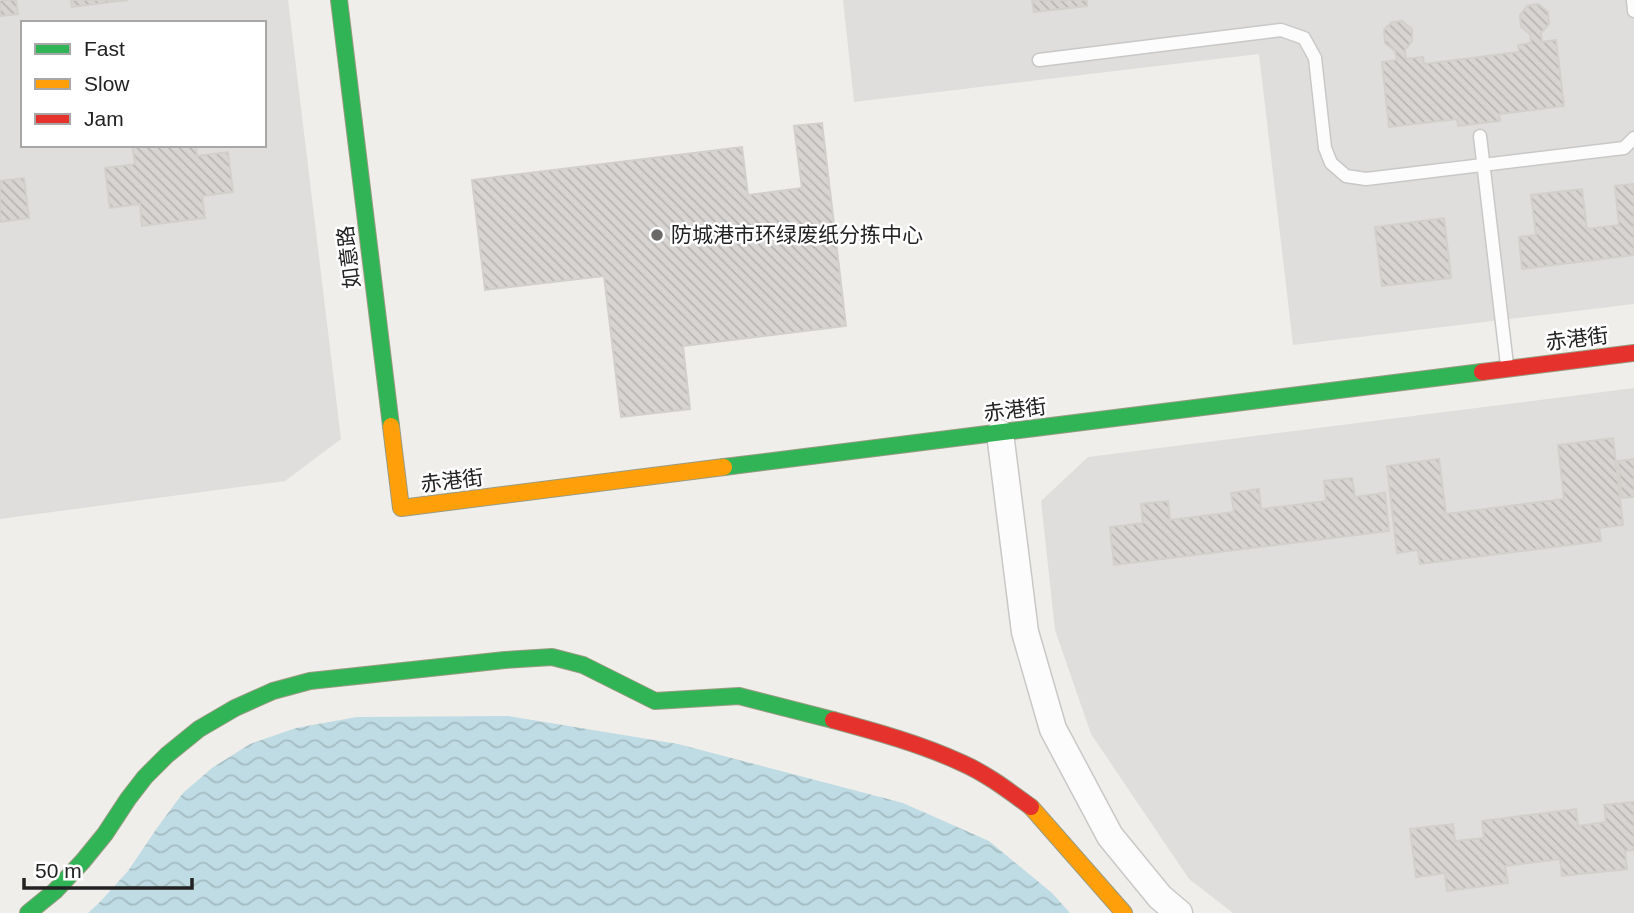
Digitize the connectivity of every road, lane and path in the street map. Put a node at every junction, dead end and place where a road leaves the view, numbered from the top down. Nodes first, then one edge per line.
1 (339, 0) edge
2 (1633, 0) edge
3 (1634, 10) edge
4 (1039, 60) dead end
5 (1480, 136) dead end
6 (1634, 138) edge
7 (1483, 165) junction
8 (1634, 353) edge
9 (1507, 369) junction
10 (1000, 433) junction
11 (401, 508) joint
12 (29, 913) edge
13 (1124, 913) edge
14 (1179, 913) edge

1 - 11 street, 如意路
2 - 3 lane
4 - 7 lane
5 - 7 lane
6 - 7 lane
7 - 9 lane
8 - 9 street, 赤港街
9 - 10 street, 赤港街
10 - 11 street, 赤港街
10 - 14 street
12 - 13 street

